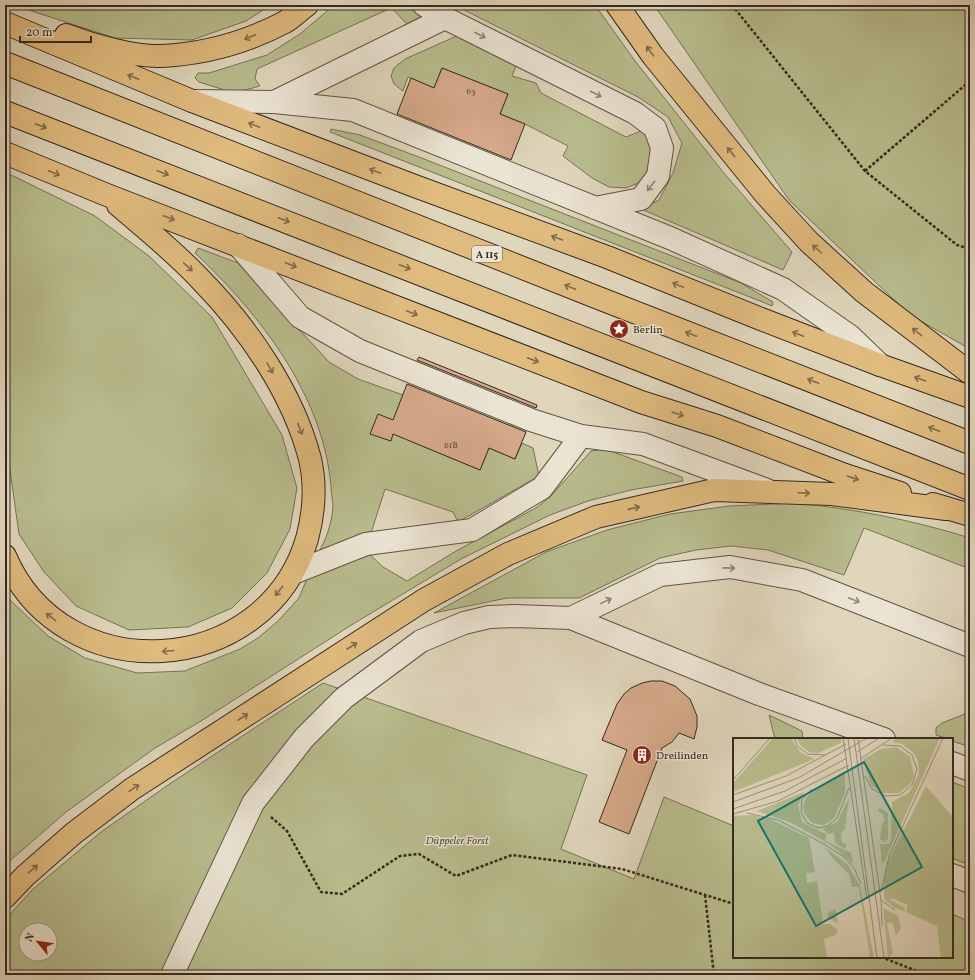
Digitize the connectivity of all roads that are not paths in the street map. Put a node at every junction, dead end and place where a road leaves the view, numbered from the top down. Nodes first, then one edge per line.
1 (307, 5) edge
2 (424, 5) edge
3 (617, 5) edge
4 (5, 15) edge
5 (445, 18) junction
6 (5, 23) edge
7 (5, 63) edge
8 (192, 101) junction
9 (274, 102) junction
10 (5, 112) edge
11 (5, 153) edge
12 (107, 194) junction
13 (595, 208) junction
14 (238, 245) junction
15 (880, 365) junction
16 (970, 373) edge
17 (970, 397) edge
18 (581, 436) junction
19 (970, 443) edge
20 (970, 489) edge
21 (772, 492) junction
22 (946, 509) junction
23 (970, 515) edge
24 (5, 556) edge
25 (293, 573) junction
26 (571, 618) junction
27 (970, 646) edge
28 (881, 738) edge
29 (953, 763) edge
30 (970, 770) edge
31 (953, 875) edge
32 (970, 882) edge
33 (5, 896) edge
34 (172, 975) edge

1 -> 4 highway
2 - 5 lane
16 -> 3 highway
5 - 9 lane
5 -> 13 lane
8 -> 6 highway
19 -> 7 highway, A 115
8 - 9 lane
15 -> 8 highway
9 - 13 lane
10 -> 20 highway
11 -> 12 highway
12 -> 14 highway
12 -> 25 highway
13 - 15 lane
14 - 18 lane
14 -> 22 highway
17 -> 15 highway
18 - 21 lane
18 - 25 lane
21 -> 22 highway
33 -> 21 highway
22 - 23 highway
25 -> 24 highway
26 -> 27 lane
26 - 28 lane
26 - 34 lane
29 - 30 lane
31 - 32 lane

